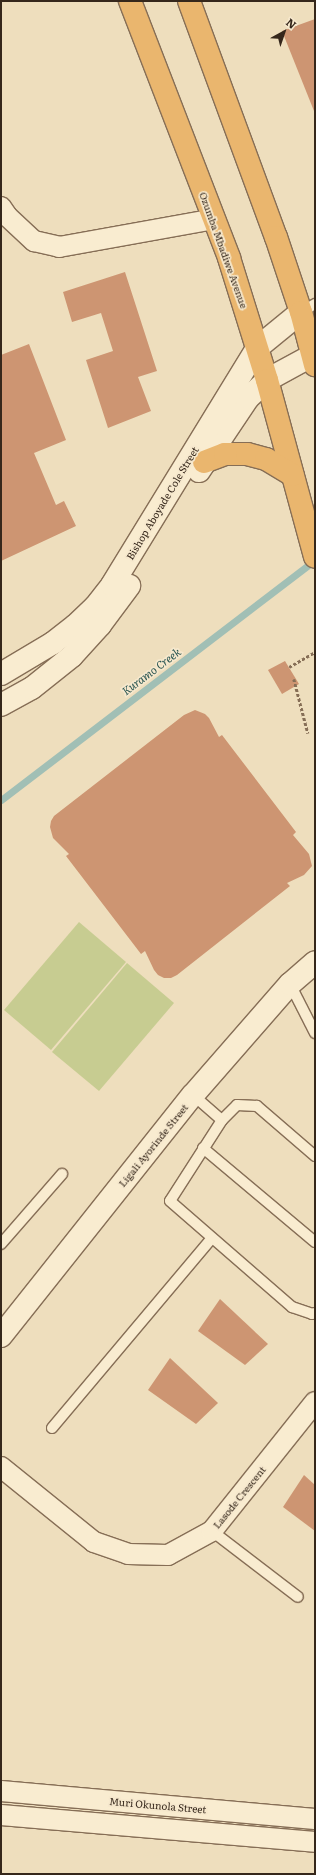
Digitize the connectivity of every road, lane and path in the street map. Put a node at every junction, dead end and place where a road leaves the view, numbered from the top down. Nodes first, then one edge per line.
1 (130, 1) edge
2 (189, 1) edge
3 (1, 207) edge
4 (214, 219) junction
5 (308, 308) edge
6 (257, 348) junction
7 (314, 358) edge
8 (267, 380) junction
9 (204, 462) junction
10 (293, 475) junction
11 (315, 557) edge
12 (315, 652) edge
13 (289, 667) dead end
14 (1, 674) edge
15 (298, 682) dead end
16 (1, 705) edge
17 (308, 733) dead end
18 (315, 962) edge
19 (290, 984) junction
20 (315, 1033) edge
21 (193, 1095) junction
22 (222, 1120) junction
23 (203, 1148) junction
24 (315, 1156) edge
25 (62, 1174) dead end
26 (212, 1238) junction
27 (315, 1242) edge
28 (1, 1244) edge
29 (315, 1313) edge
30 (1, 1336) edge
31 (315, 1402) edge
32 (52, 1428) dead end
33 (1, 1468) edge
34 (212, 1531) junction
35 (298, 1597) dead end
36 (1, 1790) edge
37 (1, 1815) edge
38 (315, 1819) edge
39 (315, 1842) edge

1 - 4 highway, Ozumba Mbadiwe Avenue
2 - 5 highway
3 - 4 street
4 - 6 highway, Ozumba Mbadiwe Avenue
5 - 6 street, Bishop Aboyade Cole Street
5 - 7 highway
6 - 8 highway, Ozumba Mbadiwe Avenue
6 - 14 street, Bishop Aboyade Cole Street
7 - 8 street, Bishop Aboyade Cole Street
8 - 9 street, Bishop Aboyade Cole Street
8 - 10 highway, Ozumba Mbadiwe Avenue
9 - 10 highway
9 - 16 street, Bishop Aboyade Cole Street
10 - 11 highway, Ozumba Mbadiwe Avenue
12 - 13 path
15 - 17 path
18 - 19 street, Ligali Ayorinde Street
19 - 20 lane
19 - 21 street, Ligali Ayorinde Street
21 - 22 lane
21 - 30 street, Ligali Ayorinde Street
22 - 23 lane
22 - 24 lane
23 - 26 lane
23 - 27 lane
25 - 28 lane
26 - 29 lane
26 - 32 lane
31 - 34 street, Lasode Crescent
33 - 34 street, Lasode Crescent
34 - 35 lane
36 - 38 street, Muri Okunola Street
37 - 39 street

